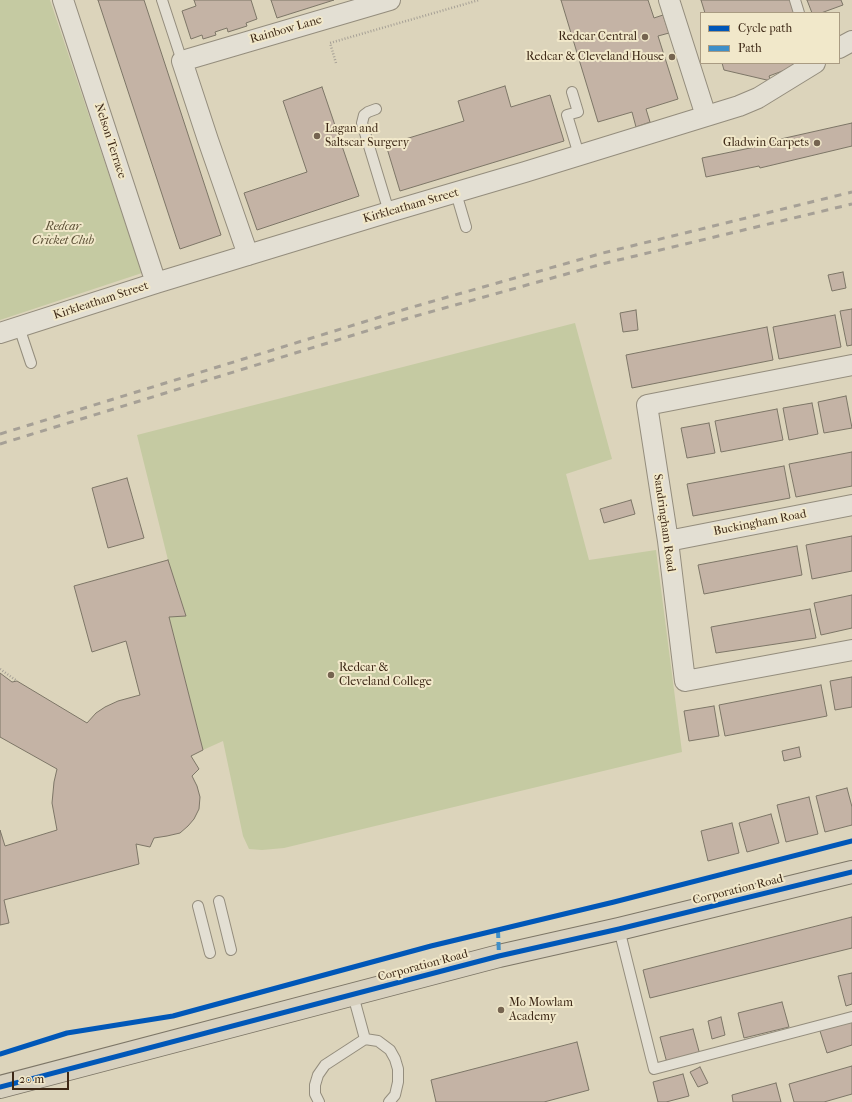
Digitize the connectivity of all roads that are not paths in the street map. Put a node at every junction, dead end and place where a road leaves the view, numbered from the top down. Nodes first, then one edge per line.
1 (63, 0) edge
2 (162, 0) edge
3 (390, 0) edge
4 (669, 0) edge
5 (795, 0) edge
6 (799, 12) edge
7 (852, 41) edge
8 (840, 47) edge
9 (182, 61) junction
10 (813, 64) edge
11 (572, 92) dead end
12 (376, 109) dead end
13 (706, 116) junction
14 (579, 155) junction
15 (456, 193) junction
16 (389, 212) junction
17 (466, 227) dead end
18 (248, 255) junction
19 (156, 283) junction
20 (19, 327) junction
21 (0, 333) edge
22 (31, 363) dead end
23 (852, 365) edge
24 (852, 505) edge
25 (668, 540) junction
26 (852, 650) edge
27 (852, 872) edge
28 (219, 901) dead end
29 (198, 906) dead end
30 (619, 929) junction
31 (231, 950) dead end
32 (210, 954) dead end
33 (353, 995) junction
34 (852, 1017) edge
35 (365, 1039) junction
36 (0, 1086) edge
37 (319, 1102) edge
38 (389, 1102) edge

1 - 19 street, Nelson Terrace
2 - 9 lane
3 - 9 street, Rainbow Lane
4 - 13 street
5 - 6 lane
7 - 8 street
9 - 18 street
10 - 13 street, Kirkleatham Street
11 - 14 lane
12 - 16 lane
13 - 14 street, Kirkleatham Street
14 - 15 street, Kirkleatham Street
15 - 16 street, Kirkleatham Street
15 - 17 lane
16 - 18 street, Kirkleatham Street
18 - 19 street, Kirkleatham Street
19 - 20 street, Kirkleatham Street
20 - 21 street, Kirkleatham Street
20 - 22 lane
23 - 25 street, Sandringham Road
24 - 25 street, Buckingham Road
25 - 26 street, Sandringham Road
27 - 30 main road, Corporation Road
28 - 31 lane
29 - 32 lane
30 - 33 main road, Corporation Road
30 - 34 lane
33 - 35 lane
33 - 36 main road, Corporation Road
35 - 37 lane
35 - 38 lane

